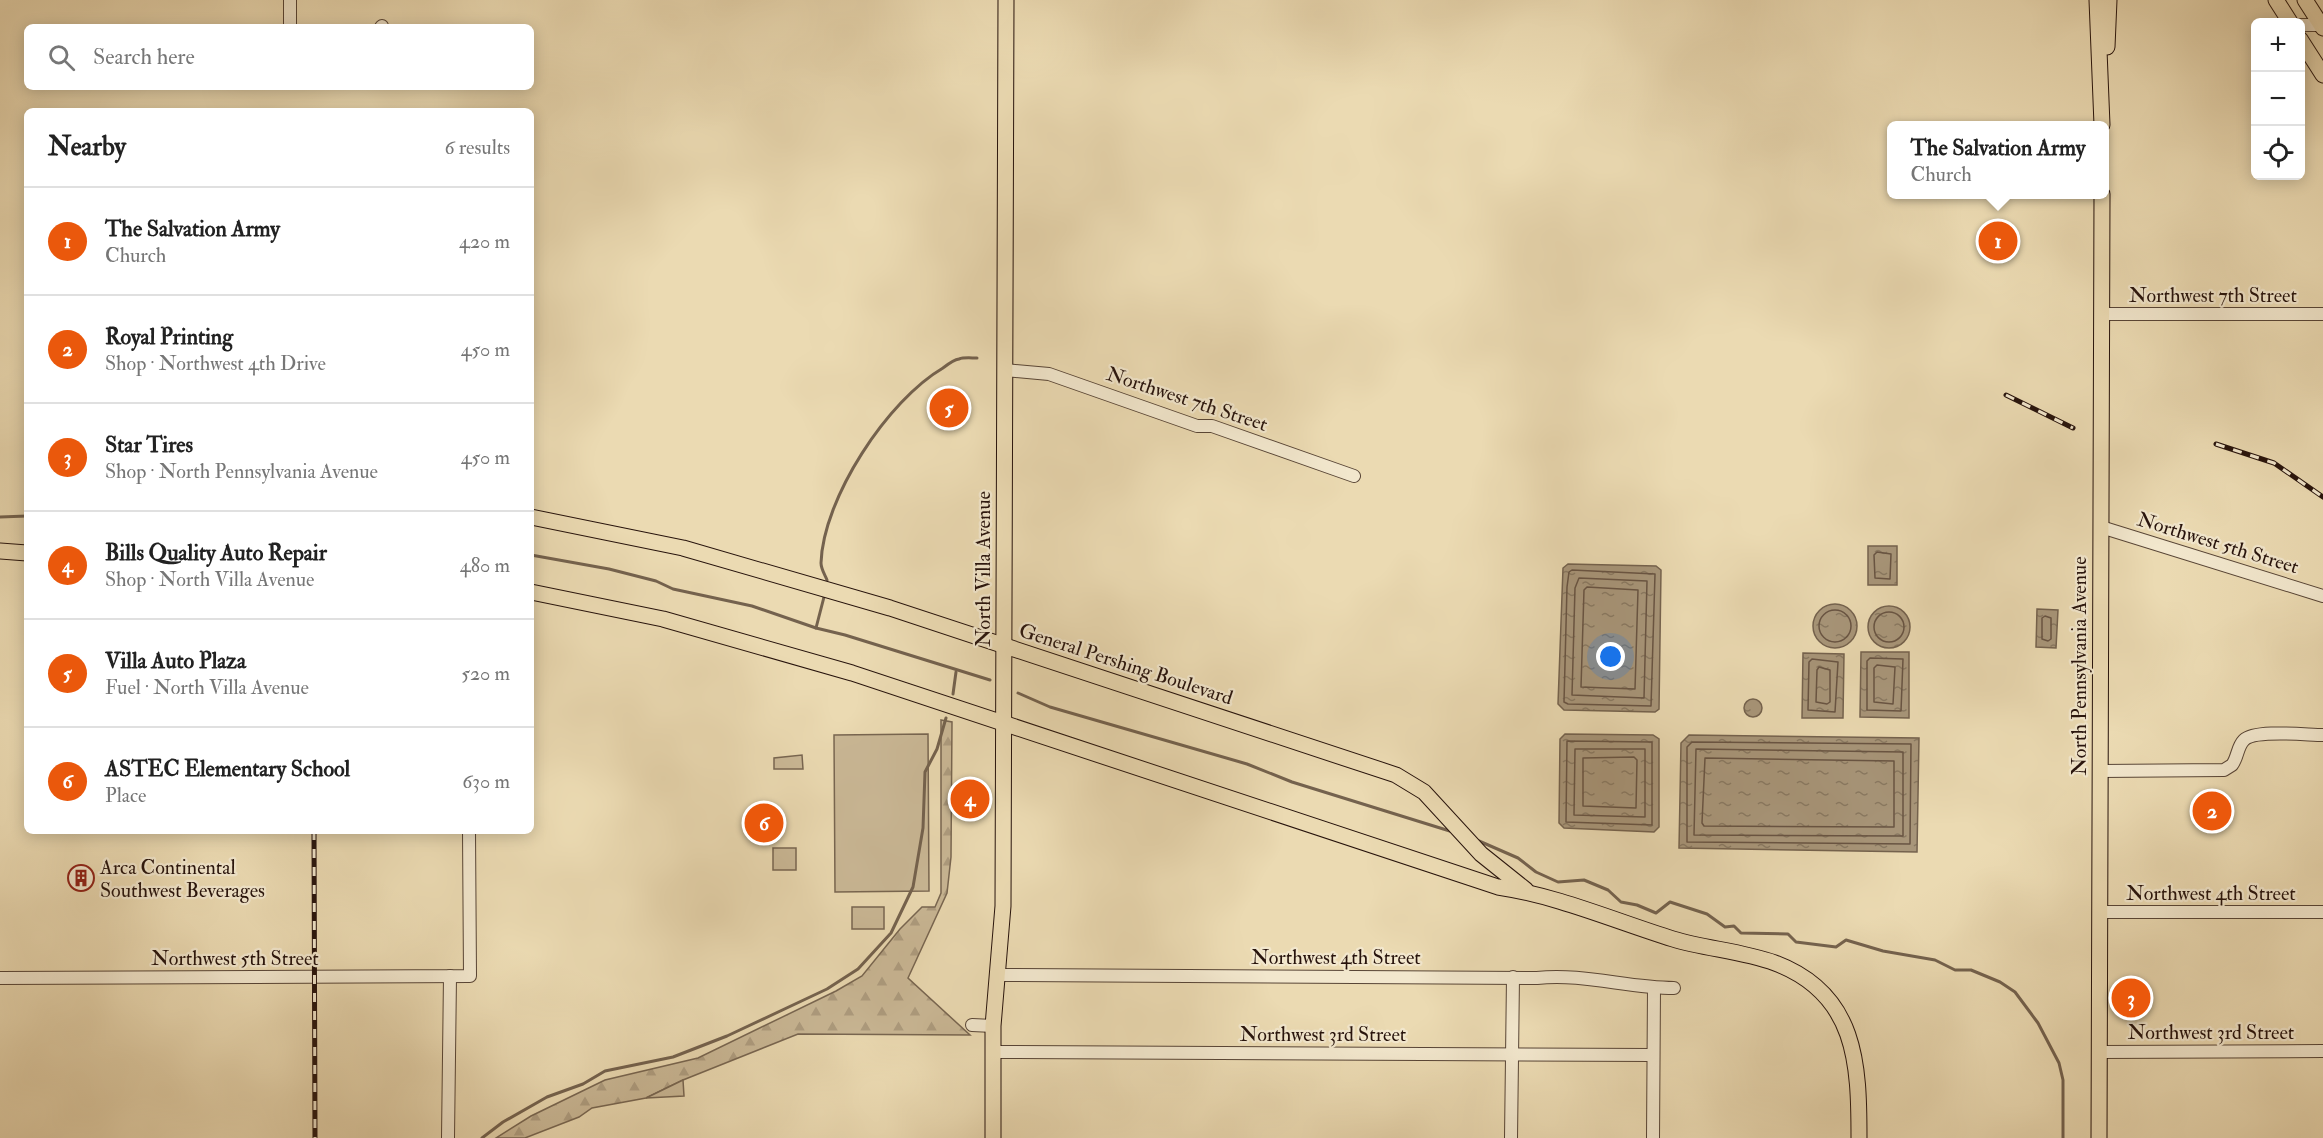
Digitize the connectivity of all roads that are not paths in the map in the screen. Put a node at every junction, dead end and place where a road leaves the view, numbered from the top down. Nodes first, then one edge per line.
1 (290, 0) edge
2 (1006, 0) edge
3 (2097, 0) edge
4 (2109, 0) edge
5 (2276, 0) edge
6 (2305, 0) edge
7 (2287, 18) edge
8 (290, 24) edge
9 (2305, 25) edge
10 (2322, 26) edge
11 (2305, 46) edge
12 (2323, 75) edge
13 (2102, 82) junction
14 (2102, 121) edge
15 (2102, 199) edge
16 (2102, 314) junction
17 (2323, 314) edge
18 (1005, 370) junction
19 (1354, 476) dead end
20 (534, 518) edge
21 (2101, 527) junction
22 (24, 547) edge
23 (3, 551) edge
24 (24, 553) edge
25 (534, 593) edge
26 (2323, 596) edge
27 (1004, 646) junction
28 (1004, 723) junction
29 (2323, 735) edge
30 (2100, 771) junction
31 (469, 834) edge
32 (1475, 846) junction
33 (1452, 871) junction
34 (1529, 891) junction
35 (2099, 912) junction
36 (2323, 912) edge
37 (997, 975) junction
38 (450, 976) junction
39 (1512, 977) junction
40 (0, 978) edge
41 (1654, 988) junction
42 (1674, 988) dead end
43 (972, 1025) dead end
44 (993, 1026) junction
45 (2323, 1051) edge
46 (992, 1052) junction
47 (2099, 1052) junction
48 (1512, 1054) junction
49 (1653, 1055) junction
50 (448, 1138) edge
51 (993, 1138) edge
52 (1511, 1138) edge
53 (1653, 1138) edge
54 (1859, 1138) edge
55 (2099, 1138) edge

1 - 8 street
2 - 18 main road, North Villa Avenue
3 - 13 main road
4 - 13 main road
5 - 7 main road
6 - 10 main road
9 - 10 street
11 - 12 main road
13 - 14 main road
15 - 16 main road, North Pennsylvania Avenue
16 - 17 street, Northwest 7th Street
16 - 21 main road, North Pennsylvania Avenue
18 - 19 street, Northwest 7th Street
18 - 27 main road, North Villa Avenue
20 - 27 main road, General Pershing Boulevard
21 - 26 street, Northwest 5th Street
21 - 30 main road, North Pennsylvania Avenue
22 - 23 main road
23 - 24 main road
25 - 28 main road, General Pershing Boulevard
27 - 28 main road, North Villa Avenue
27 - 32 main road, General Pershing Boulevard
28 - 33 main road, General Pershing Boulevard
28 - 37 main road, North Villa Avenue
29 - 30 street
30 - 35 main road, North Pennsylvania Avenue
31 - 38 street, Northwest 5th Street
32 - 33 main road
32 - 34 main road, General Pershing Boulevard
33 - 34 main road, General Pershing Boulevard
34 - 54 main road, General Pershing Boulevard
35 - 36 street, Northwest 4th Street
35 - 47 main road, North Pennsylvania Avenue
37 - 39 street, Northwest 4th Street
37 - 44 main road, North Villa Avenue
38 - 40 street, Northwest 5th Street
38 - 50 street
39 - 41 street, Northwest 4th Street
39 - 48 street
41 - 42 street, Northwest 4th Street
41 - 49 street
43 - 44 street
44 - 46 main road, North Villa Avenue
45 - 47 street, Northwest 3rd Street
46 - 48 street, Northwest 3rd Street
46 - 51 main road, North Villa Avenue
47 - 55 main road, North Pennsylvania Avenue
48 - 49 street, Northwest 3rd Street
48 - 52 street
49 - 53 street

